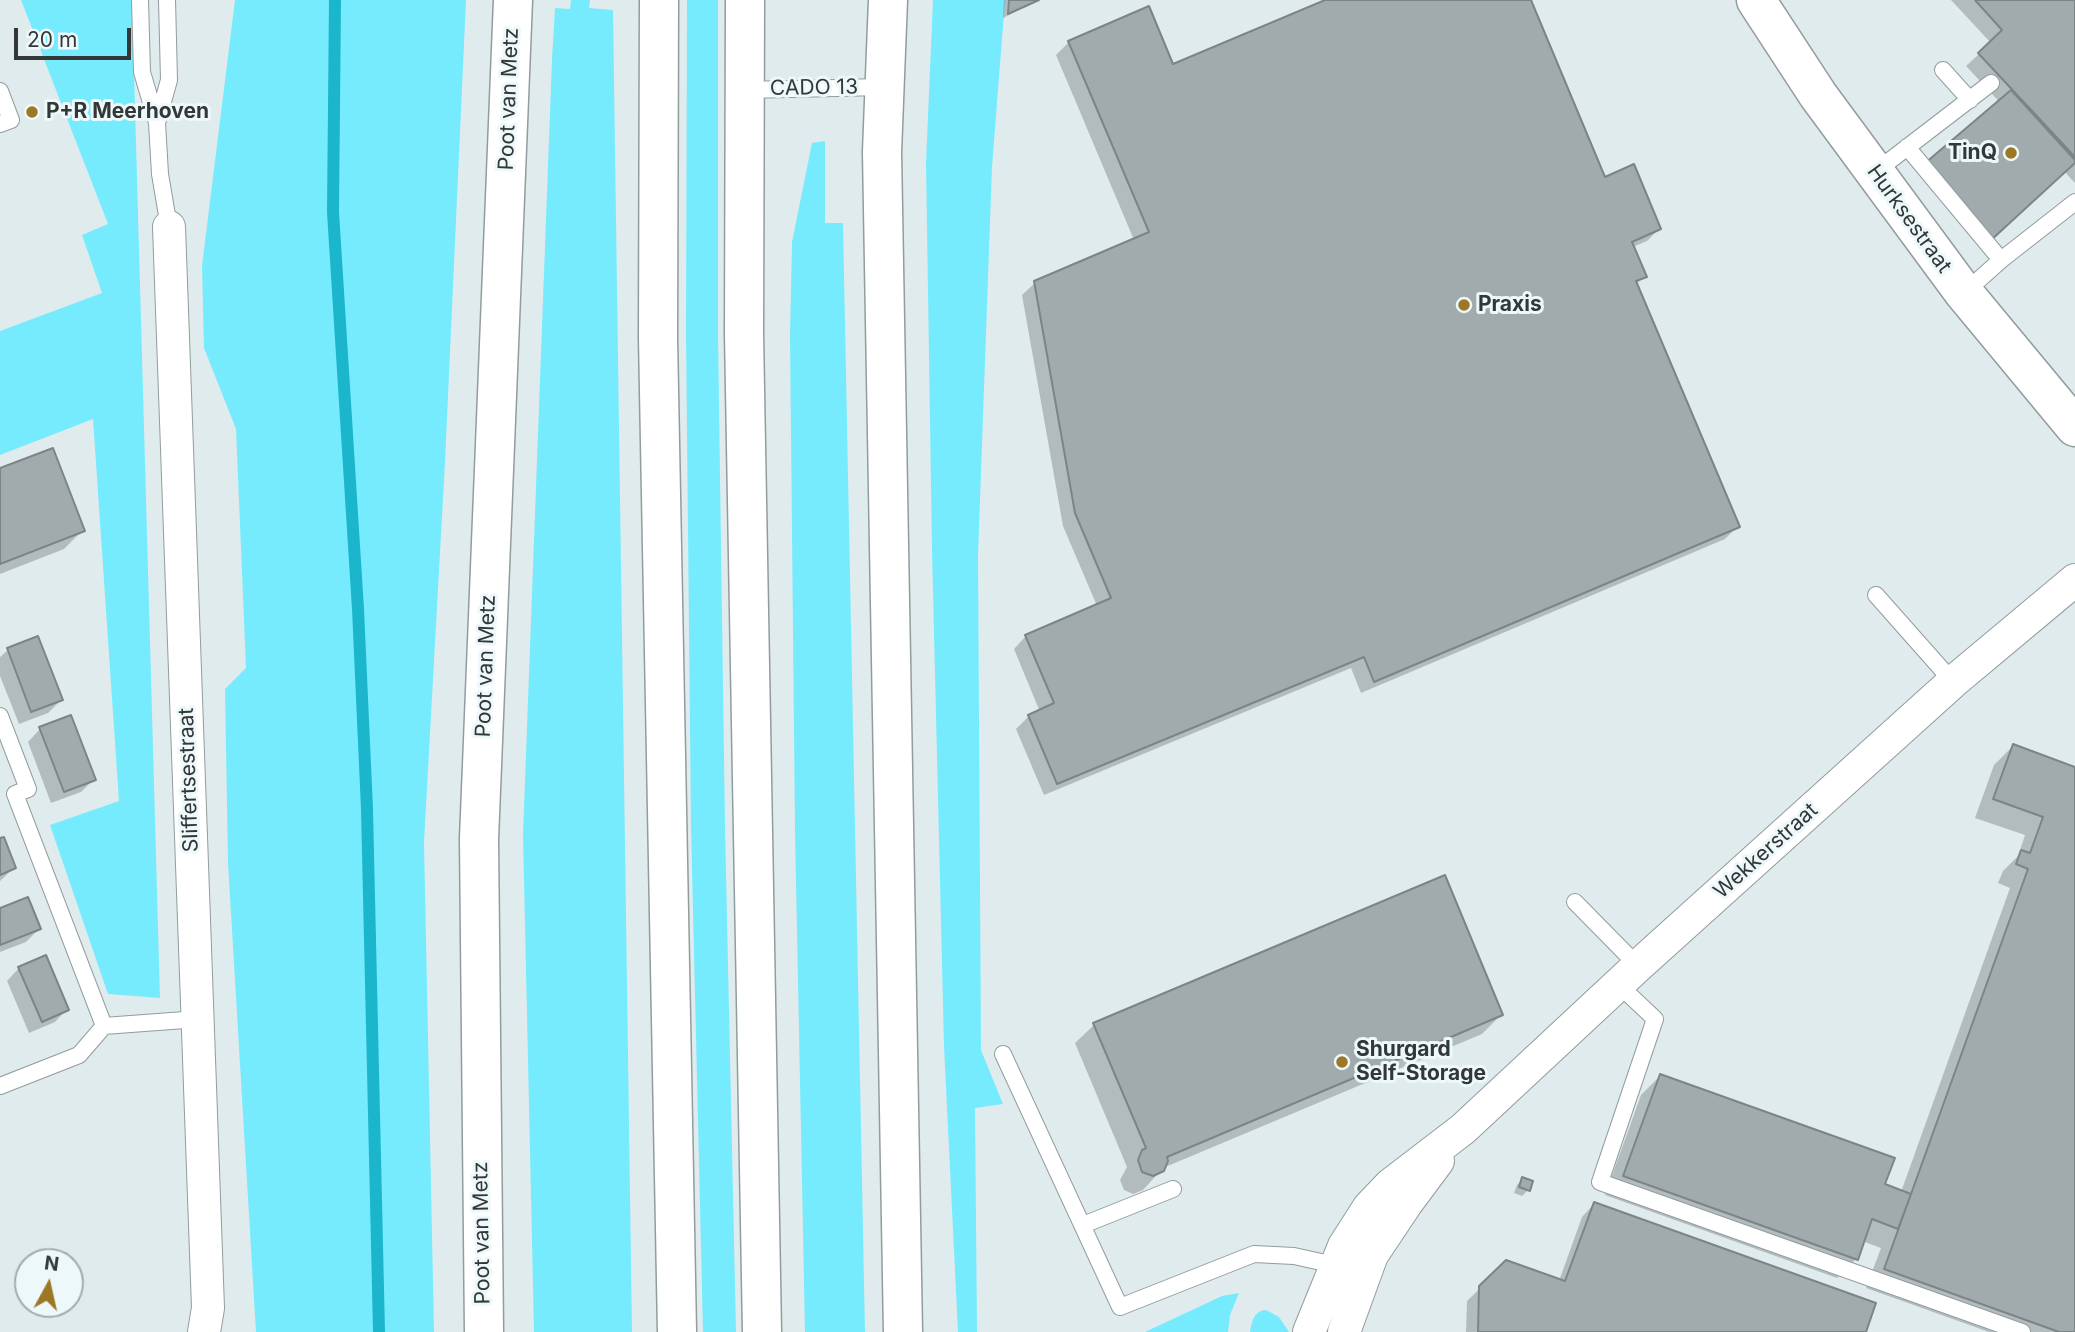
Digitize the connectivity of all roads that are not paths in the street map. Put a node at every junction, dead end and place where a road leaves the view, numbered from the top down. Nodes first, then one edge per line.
1 (140, 0) edge
2 (167, 0) edge
3 (513, 0) edge
4 (659, 0) edge
5 (745, 0) edge
6 (888, 0) edge
7 (1756, 0) edge
8 (1943, 70) dead end
9 (1991, 83) dead end
10 (884, 87) junction
11 (743, 90) junction
12 (0, 92) edge
13 (1970, 100) junction
14 (0, 124) edge
15 (157, 124) junction
16 (1908, 147) junction
17 (1875, 173) junction
18 (2075, 202) edge
19 (169, 227) joint
20 (2001, 260) junction
21 (1964, 293) junction
22 (2075, 428) edge
23 (2075, 580) edge
24 (1876, 595) dead end
25 (1953, 682) junction
26 (0, 716) edge
27 (1575, 902) dead end
28 (1628, 975) junction
29 (198, 1019) junction
30 (104, 1026) junction
31 (1003, 1054) dead end
32 (0, 1086) edge
33 (1463, 1129) junction
34 (1173, 1189) dead end
35 (1083, 1225) junction
36 (1335, 1265) junction
37 (1365, 1272) junction
38 (204, 1332) edge
39 (484, 1332) edge
40 (677, 1332) edge
41 (762, 1332) edge
42 (903, 1332) edge
43 (1309, 1332) edge
44 (1344, 1332) edge
45 (2022, 1332) edge

1 - 15 lane
2 - 15 lane
3 - 39 main road, Poot van Metz
4 - 40 main road
5 - 11 main road
6 - 10 main road
7 - 17 main road, Hurksestraat
8 - 13 lane
9 - 13 lane
10 - 11 lane, CADO 13
10 - 42 main road
11 - 41 main road
12 - 14 lane
13 - 16 lane
15 - 19 lane
16 - 17 lane
16 - 20 lane
17 - 21 main road, Hurksestraat
18 - 20 lane
19 - 29 street, Sliffertsestraat
20 - 21 lane
21 - 22 main road, Hurksestraat
23 - 25 street, Wekkerstraat
24 - 25 lane
25 - 28 street, Wekkerstraat
26 - 30 lane
27 - 28 lane
28 - 33 street, Wekkerstraat
28 - 45 lane
29 - 30 lane
29 - 38 street, Sliffertsestraat
30 - 32 lane
31 - 35 lane
33 - 36 street, Wekkerstraat
33 - 37 street, Wekkerstraat
34 - 35 lane
35 - 36 lane
36 - 37 lane
36 - 43 street, Wekkerstraat
37 - 44 street, Wekkerstraat

